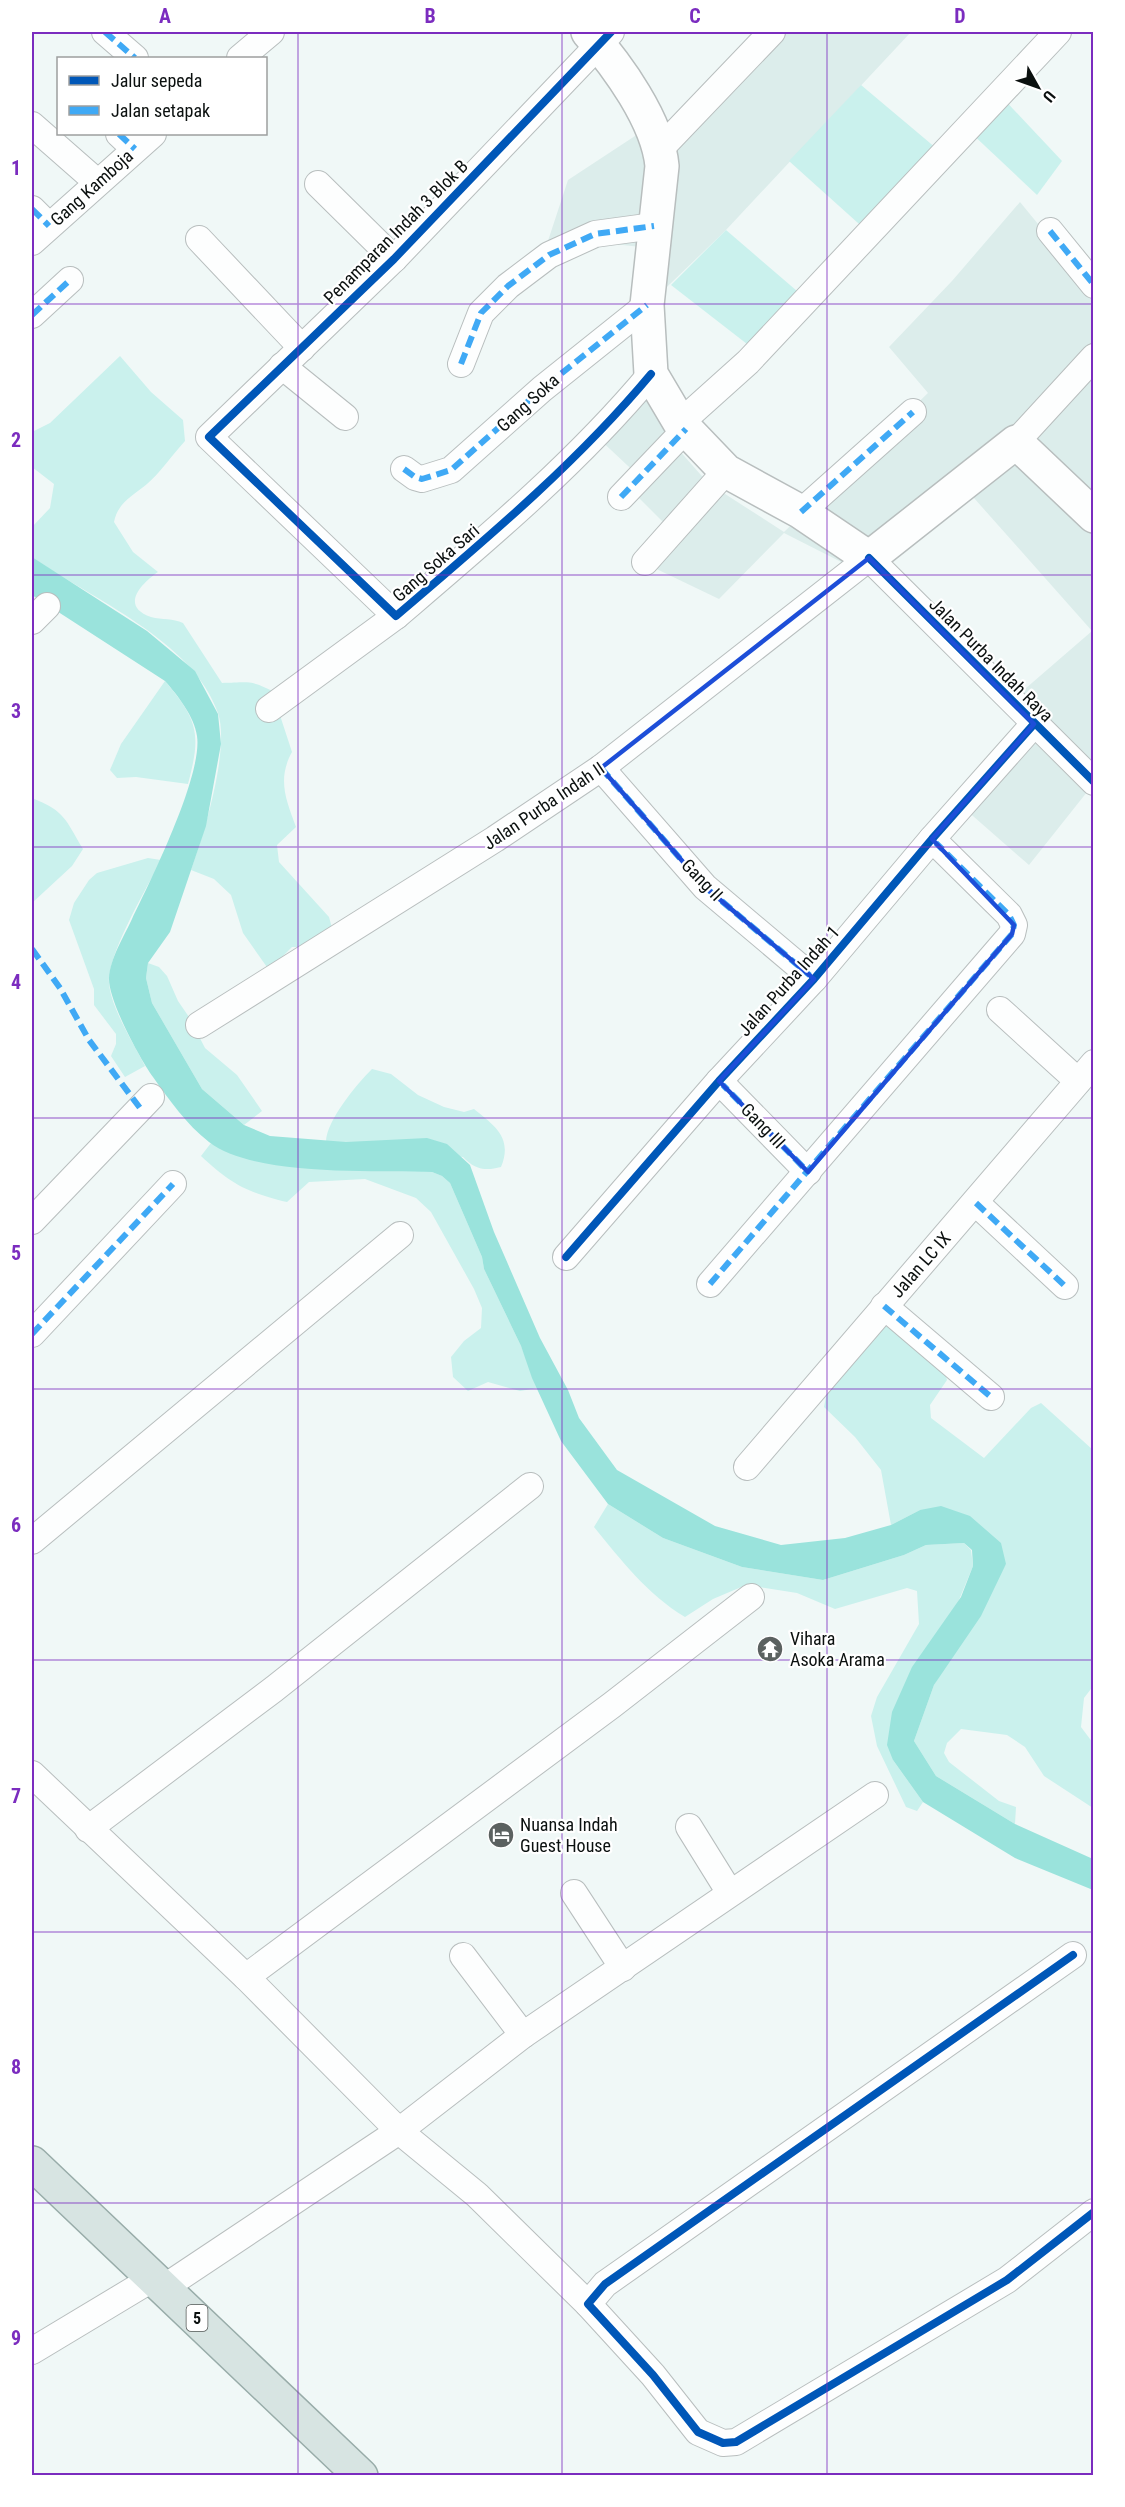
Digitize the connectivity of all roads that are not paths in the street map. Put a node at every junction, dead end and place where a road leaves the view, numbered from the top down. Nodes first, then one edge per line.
1 (105, 32) edge
2 (271, 32) edge
3 (772, 32) edge
4 (1058, 32) edge
5 (599, 36) edge
6 (134, 57) edge
7 (241, 57) edge
8 (32, 125) edge
9 (136, 139) edge
10 (660, 149) junction
11 (98, 182) junction
12 (318, 184) dead end
13 (37, 226) edge
14 (654, 226) junction
15 (1050, 231) dead end
16 (199, 239) dead end
17 (394, 259) junction
18 (70, 280) dead end
19 (1094, 285) edge
20 (647, 305) junction
21 (32, 315) edge
22 (302, 348) junction
23 (1094, 357) edge
24 (461, 364) dead end
25 (282, 366) junction
26 (651, 374) junction
27 (913, 412) dead end
28 (345, 417) dead end
29 (683, 426) junction
30 (209, 437) joint
31 (1016, 442) junction
32 (404, 469) dead end
33 (726, 471) junction
34 (621, 497) dead end
35 (801, 512) junction
36 (1094, 516) edge
37 (869, 558) junction
38 (645, 562) dead end
39 (396, 616) junction
40 (269, 709) dead end
41 (1034, 724) junction
42 (601, 768) junction
43 (1094, 782) edge
44 (932, 839) junction
45 (814, 979) junction
46 (1000, 1010) dead end
47 (199, 1025) dead end
48 (1086, 1072) edge
49 (719, 1081) junction
50 (151, 1097) dead end
51 (808, 1172) junction
52 (173, 1184) dead end
53 (976, 1203) junction
54 (32, 1221) edge
55 (400, 1235) dead end
56 (566, 1257) dead end
57 (710, 1284) dead end
58 (1065, 1286) dead end
59 (884, 1306) junction
60 (32, 1334) edge
61 (991, 1397) dead end
62 (747, 1467) dead end
63 (530, 1486) dead end
64 (32, 1541) edge
65 (751, 1597) dead end
66 (32, 1774) edge
67 (875, 1795) dead end
68 (688, 1827) dead end
69 (88, 1829) junction
70 (574, 1893) dead end
71 (730, 1893) junction
72 (1073, 1955) dead end
73 (463, 1956) dead end
74 (622, 1968) junction
75 (246, 1977) junction
76 (523, 2035) junction
77 (399, 2131) junction
78 (32, 2163) edge
79 (1094, 2212) edge
80 (160, 2282) junction
81 (588, 2304) junction
82 (32, 2352) edge
83 (362, 2475) edge

1 - 6 street
2 - 7 street
3 - 10 street
4 - 29 street
5 - 10 street
5 - 17 street, Penamparan Indah 3 Blok B
8 - 11 street
9 - 11 street, Gang Kamboja
10 - 14 street
11 - 13 street, Gang Kamboja
12 - 17 street
14 - 20 street
14 - 24 street
15 - 19 street
16 - 22 street
17 - 22 street, Penamparan Indah 3 Blok B
18 - 21 street
20 - 26 street
20 - 32 street, Gang Soka
22 - 25 street, Penamparan Indah 3 Blok B
23 - 31 street
25 - 28 street
25 - 30 street, Penamparan Indah 3 Blok B
26 - 29 street
26 - 39 street, Gang Soka Sari
27 - 35 street
29 - 33 street
29 - 34 street
30 - 39 street, Gang Soka Sari
31 - 36 street
31 - 37 street
33 - 35 street
33 - 38 street
35 - 37 street
37 - 41 street, Jalan Purba Indah Raya
37 - 42 street, Jalan Purba Indah II
39 - 40 street
41 - 43 street, Jalan Purba Indah Raya
41 - 44 street, Jalan Purba Indah 1
42 - 45 street, Gang II
42 - 47 street, Jalan Purba Indah II
44 - 45 street, Jalan Purba Indah 1
44 - 51 street
45 - 49 street, Jalan Purba Indah 1
46 - 48 street
48 - 53 street, Jalan LC IX
49 - 51 street, Gang III
49 - 56 street, Jalan Purba Indah 1
50 - 54 street
51 - 57 street
52 - 60 street
53 - 58 street
53 - 59 street, Jalan LC IX
55 - 64 street
59 - 61 street
59 - 62 street, Jalan LC IX
63 - 69 street
65 - 75 street
66 - 69 street
67 - 71 street
68 - 71 street
69 - 75 street
70 - 74 street
71 - 74 street
72 - 81 street
73 - 76 street
74 - 76 street
75 - 77 street
76 - 77 street
77 - 80 street
77 - 81 street
78 - 80 highway, 5
79 - 81 street
80 - 82 street
80 - 83 highway, 5

